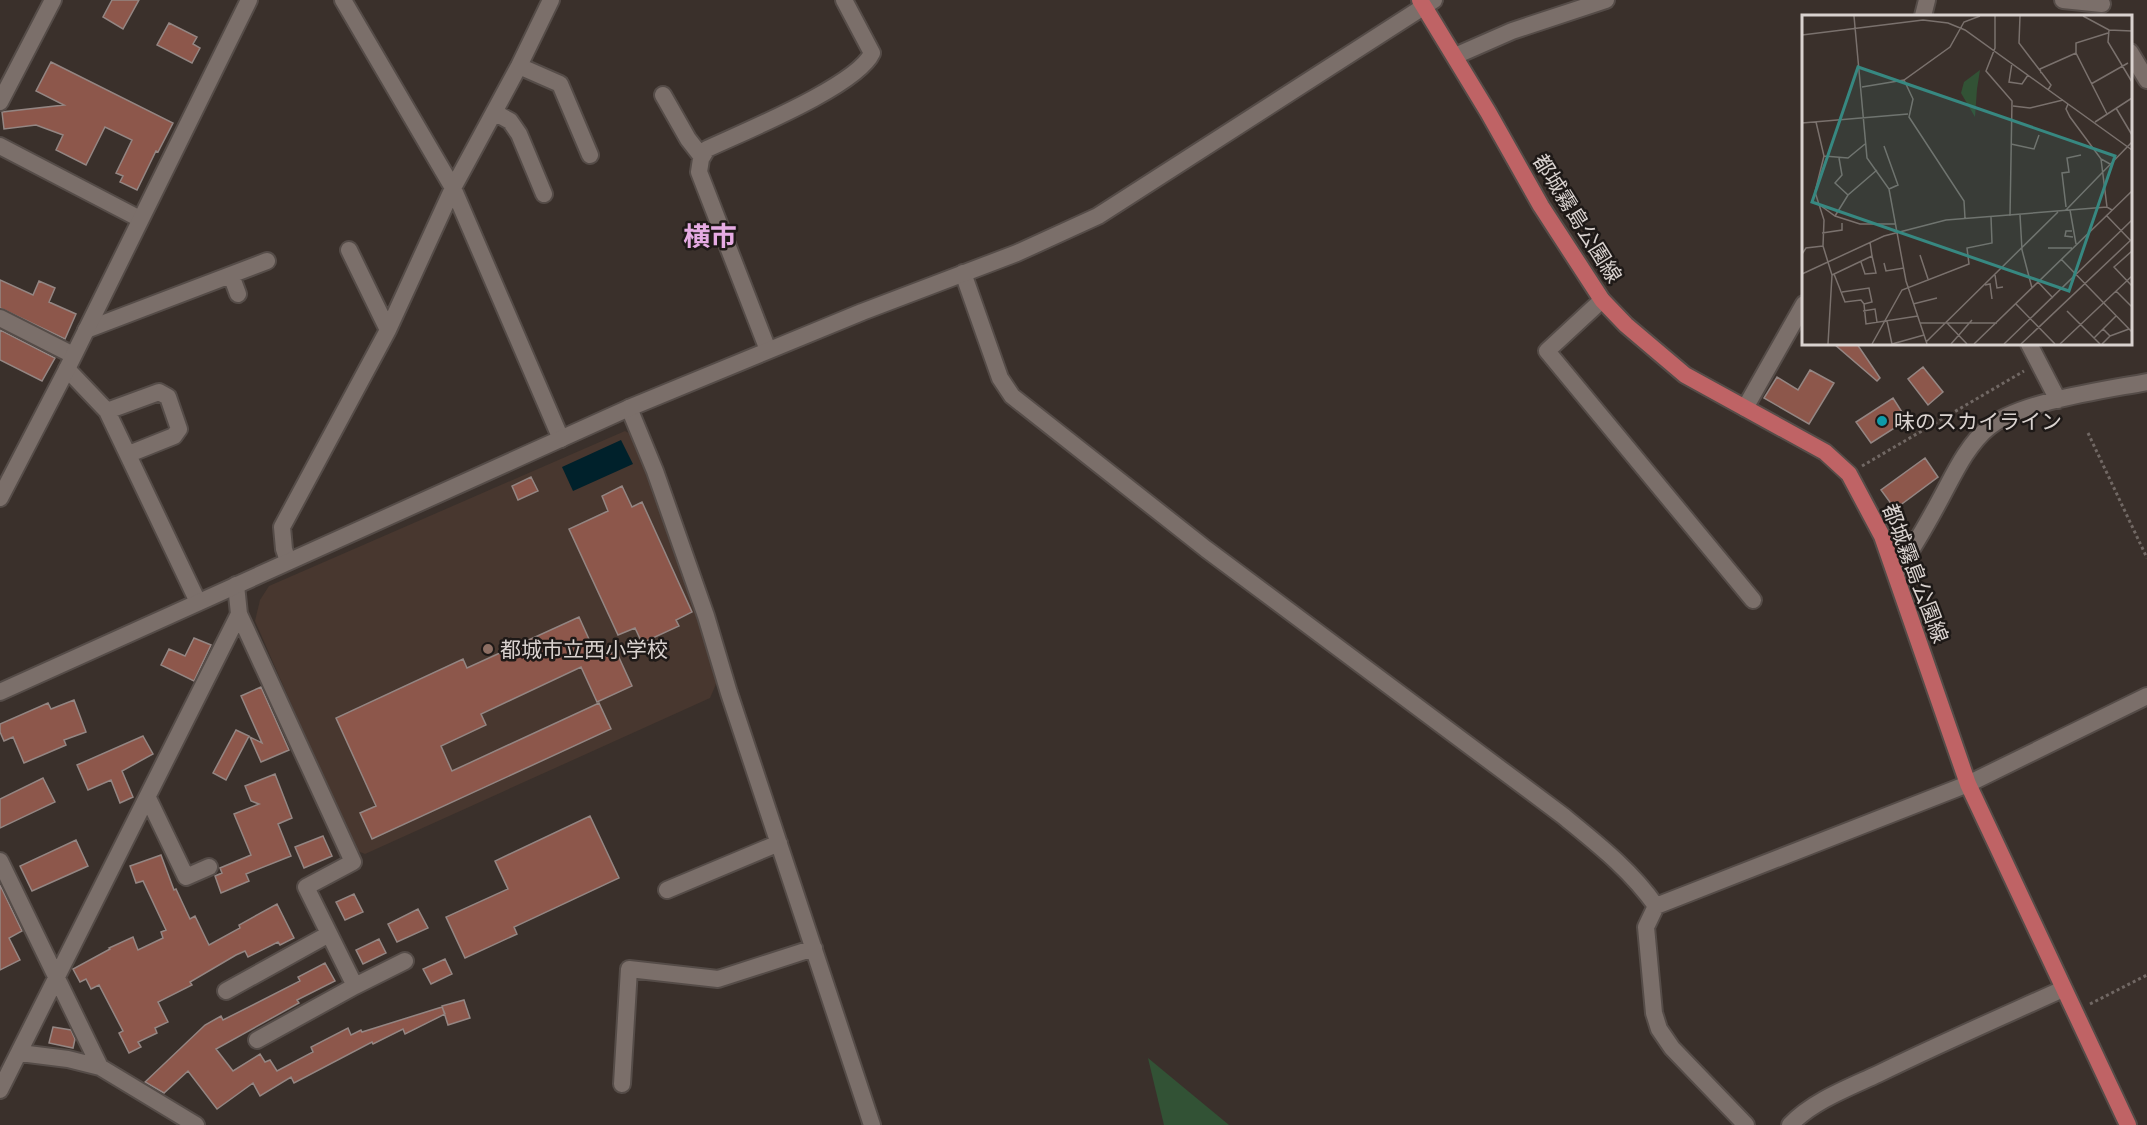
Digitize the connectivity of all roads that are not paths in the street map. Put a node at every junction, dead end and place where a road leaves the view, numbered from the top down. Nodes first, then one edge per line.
1 (53, 0) edge
2 (249, 0) edge
3 (343, 0) edge
4 (551, 0) edge
5 (844, 0) edge
6 (1606, 0) edge
7 (1927, 0) edge
8 (2063, 0) edge
9 (1426, 2) edge
10 (2103, 7) edge
11 (1923, 15) edge
12 (2132, 55) edge
13 (1455, 56) junction
14 (519, 66) junction
15 (2147, 80) edge
16 (663, 95) dead end
17 (0, 102) edge
18 (494, 112) junction
19 (0, 146) edge
20 (590, 155) dead end
21 (702, 157) junction
22 (453, 188) junction
23 (544, 194) dead end
24 (140, 219) junction
25 (349, 249) dead end
26 (267, 261) dead end
27 (963, 273) junction
28 (231, 275) junction
29 (238, 294) dead end
30 (1602, 300) junction
31 (1802, 306) edge
32 (0, 318) edge
33 (86, 330) junction
34 (388, 330) junction
35 (2030, 345) edge
36 (768, 350) junction
37 (70, 362) junction
38 (2147, 382) edge
39 (2058, 400) junction
40 (629, 408) junction
41 (1745, 408) junction
42 (107, 411) junction
43 (561, 439) junction
44 (129, 454) junction
45 (0, 498) edge
46 (288, 561) junction
47 (1896, 573) junction
48 (236, 585) junction
49 (1753, 600) dead end
50 (198, 602) junction
51 (239, 614) junction
52 (0, 692) edge
53 (2147, 696) edge
54 (1968, 784) junction
55 (148, 798) junction
56 (779, 843) junction
57 (0, 861) edge
58 (209, 867) dead end
59 (667, 890) dead end
60 (1656, 906) junction
61 (329, 934) junction
62 (814, 948) junction
63 (405, 961) dead end
64 (56, 977) junction
65 (355, 986) junction
66 (2063, 990) junction
67 (226, 991) dead end
68 (257, 1040) dead end
69 (20, 1053) junction
70 (100, 1067) junction
71 (622, 1084) dead end
72 (0, 1090) edge
73 (196, 1125) edge
74 (872, 1125) edge
75 (1746, 1125) edge
76 (1790, 1125) edge
77 (2128, 1125) edge

1 - 17 street
2 - 24 street
3 - 22 street
4 - 14 street
5 - 21 street
6 - 13 street
7 - 11 street
8 - 10 street
9 - 13 main road, 都城霧島公園線
9 - 27 street
12 - 15 street
13 - 30 main road, 都城霧島公園線
14 - 18 street
14 - 20 street
16 - 21 street
18 - 22 street
18 - 23 street
19 - 24 street
21 - 36 street
22 - 34 street
22 - 43 street
24 - 33 street
25 - 34 street
26 - 28 street
27 - 36 street
27 - 60 street
28 - 29 street
28 - 33 street
30 - 41 main road, 都城霧島公園線
30 - 49 street
31 - 41 street
32 - 37 street
33 - 37 street
34 - 46 street
35 - 39 street
36 - 40 street
37 - 42 street
37 - 45 street
38 - 39 street
39 - 47 street
40 - 43 street
40 - 56 street
41 - 47 main road, 都城霧島公園線
42 - 44 street
42 - 44 street
43 - 46 street
44 - 50 street
46 - 48 street
47 - 54 main road, 都城霧島公園線
48 - 50 street
48 - 51 street
50 - 52 street
51 - 55 street
51 - 61 street
53 - 54 street
54 - 60 street
54 - 66 main road, 都城霧島公園線
55 - 58 street
55 - 64 street
56 - 59 street
56 - 62 street
57 - 64 street
60 - 75 street
61 - 65 street
61 - 67 street
62 - 71 street
62 - 74 street
63 - 65 street
64 - 69 street
64 - 70 street
65 - 68 street
66 - 76 street
66 - 77 main road, 都城霧島公園線
69 - 70 street
69 - 72 street
70 - 73 street

